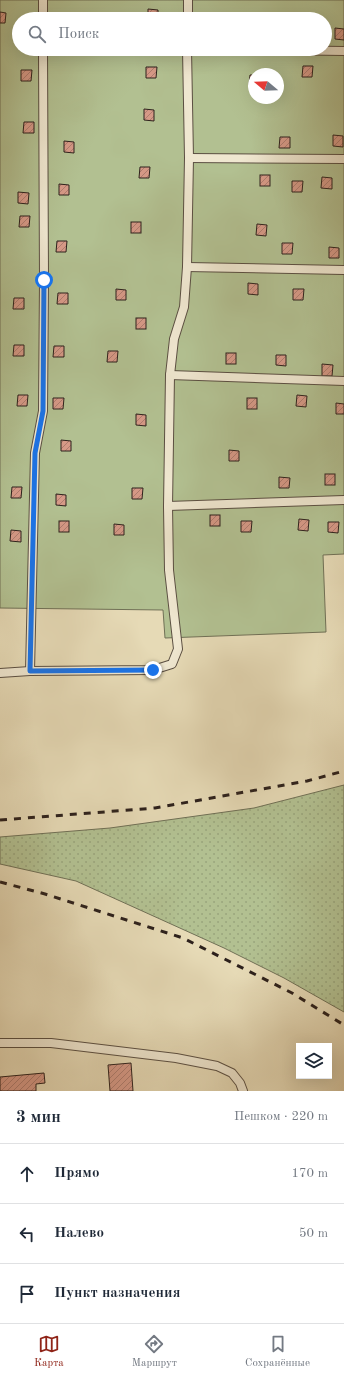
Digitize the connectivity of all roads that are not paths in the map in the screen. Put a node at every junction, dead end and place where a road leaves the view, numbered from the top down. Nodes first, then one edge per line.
1 (43, 0) edge
2 (188, 0) edge
3 (43, 12) edge
4 (188, 12) edge
5 (332, 52) edge
6 (344, 52) edge
7 (44, 56) edge
8 (188, 56) edge
9 (190, 158) junction
10 (344, 159) edge
11 (187, 267) junction
12 (344, 270) edge
13 (170, 375) junction
14 (344, 381) edge
15 (344, 500) edge
16 (168, 506) junction
17 (30, 671) junction
18 (0, 673) edge
19 (0, 1043) edge
20 (243, 1091) edge

1 - 3 lane
2 - 4 lane
5 - 6 lane
7 - 17 lane
8 - 9 lane
9 - 10 lane
9 - 11 lane
11 - 12 lane
11 - 13 lane
13 - 14 lane
13 - 16 lane
15 - 16 lane
16 - 17 lane
17 - 18 lane
19 - 20 lane

